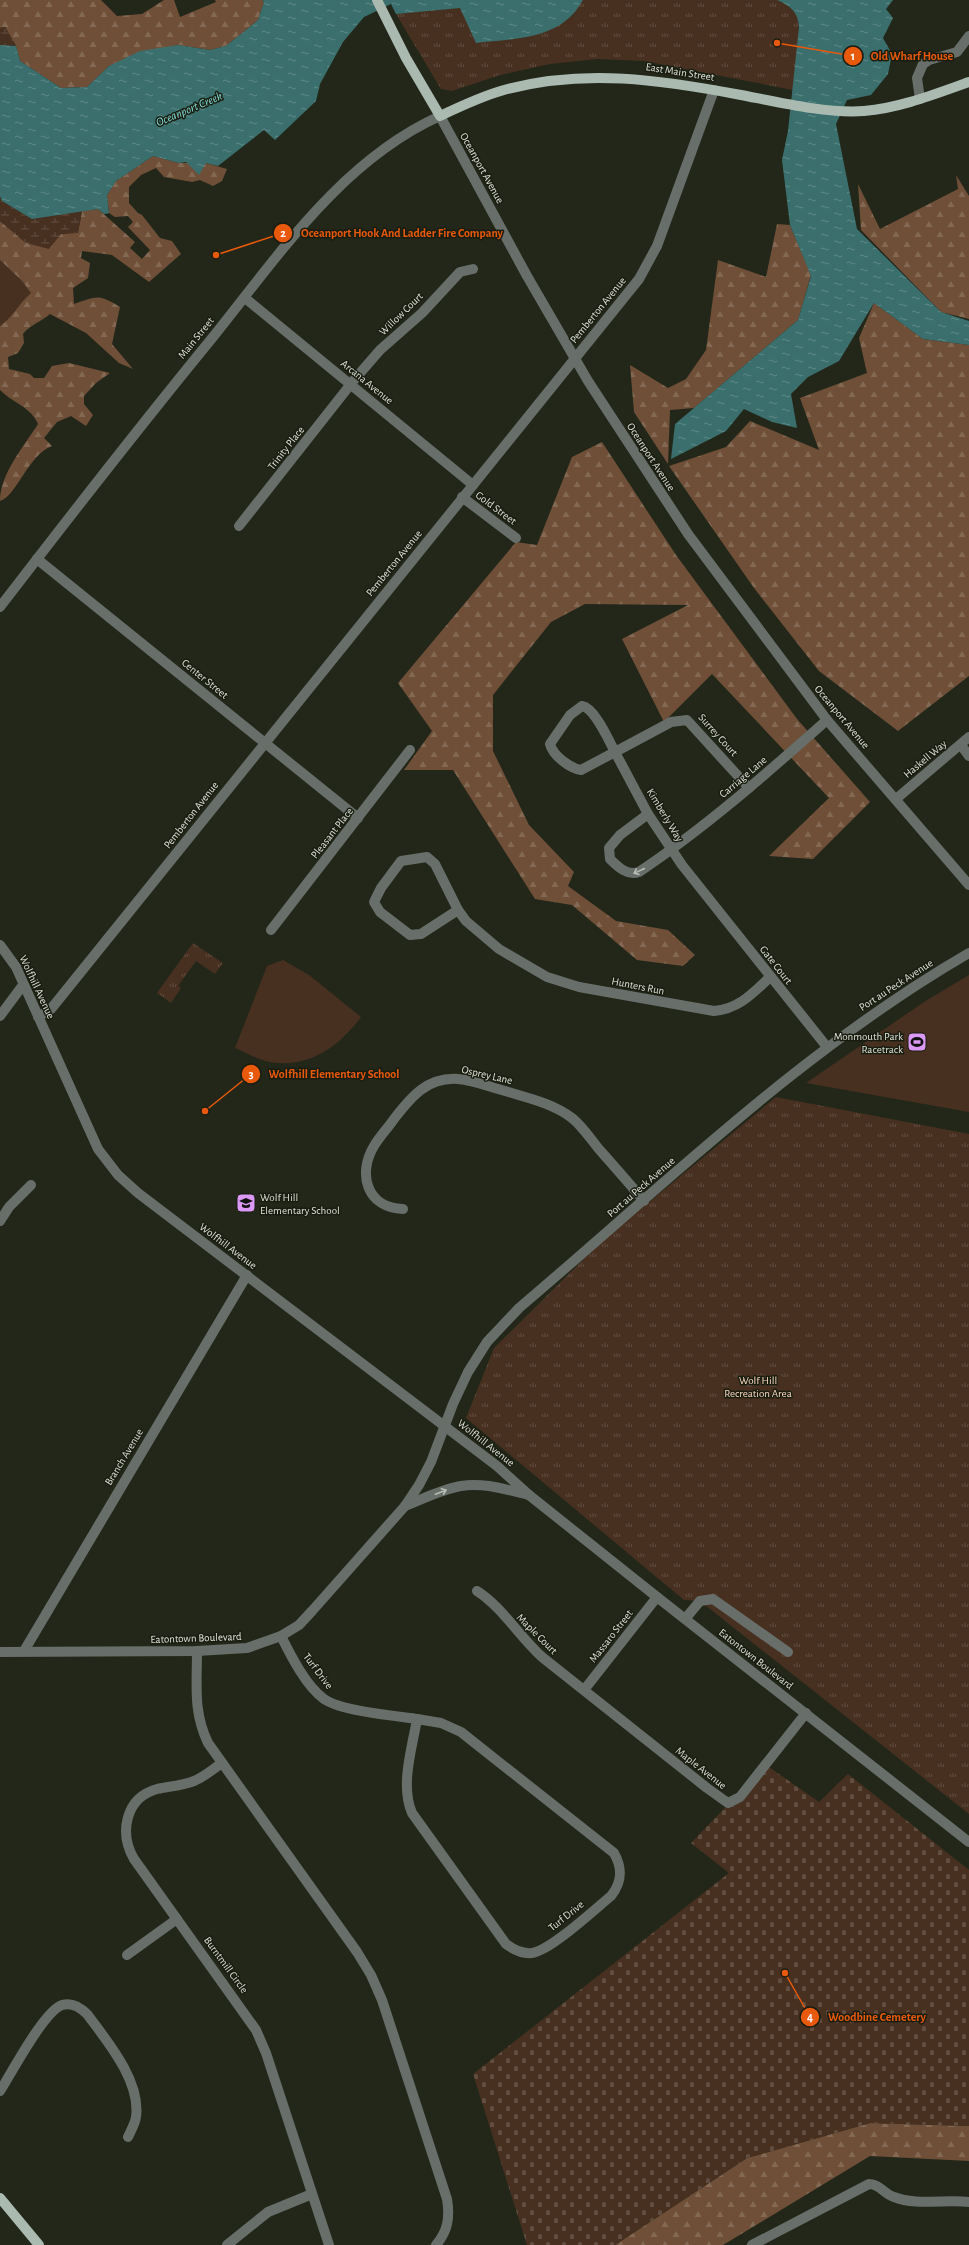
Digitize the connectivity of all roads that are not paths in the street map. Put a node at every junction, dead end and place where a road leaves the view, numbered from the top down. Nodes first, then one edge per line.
1 (377, 0) edge
2 (969, 36) edge
3 (969, 82) edge
4 (714, 90) junction
5 (920, 99) junction
6 (440, 116) junction
7 (473, 269) dead end
8 (245, 298) junction
9 (574, 357) junction
10 (351, 385) junction
11 (473, 485) junction
12 (462, 497) junction
13 (239, 526) dead end
14 (516, 538) dead end
15 (37, 559) junction
16 (0, 607) edge
17 (827, 720) junction
18 (969, 737) edge
19 (265, 742) junction
20 (960, 745) junction
21 (410, 750) dead end
22 (615, 752) junction
23 (969, 756) edge
24 (749, 788) junction
25 (896, 800) junction
26 (648, 814) junction
27 (358, 818) junction
28 (672, 850) junction
29 (969, 885) edge
30 (458, 910) junction
31 (732, 928) joint
32 (271, 930) dead end
33 (0, 945) edge
34 (969, 953) edge
35 (770, 977) junction
36 (23, 986) junction
37 (0, 1016) edge
38 (38, 1017) junction
39 (827, 1047) junction
40 (31, 1185) dead end
41 (644, 1201) junction
42 (404, 1209) dead end
43 (0, 1221) edge
44 (247, 1276) junction
45 (445, 1426) junction
46 (529, 1495) junction
47 (405, 1506) junction
48 (477, 1591) dead end
49 (657, 1597) junction
50 (685, 1619) junction
51 (281, 1636) junction
52 (24, 1651) junction
53 (197, 1651) junction
54 (0, 1652) edge
55 (788, 1652) dead end
56 (584, 1690) junction
57 (806, 1713) junction
58 (417, 1719) junction
59 (222, 1763) junction
60 (969, 1842) edge
61 (177, 1919) junction
62 (127, 1955) dead end
63 (0, 2091) edge
64 (128, 2137) dead end
65 (312, 2194) junction
66 (969, 2202) edge
67 (1, 2203) edge
68 (39, 2245) edge
69 (227, 2245) edge
70 (329, 2245) edge
71 (436, 2245) edge
72 (752, 2245) edge

1 - 6 main road, Oceanport Avenue
2 - 5 street
3 - 5 main road, East Main Street
4 - 5 main road, East Main Street
4 - 6 main road, East Main Street
4 - 9 street, Pemberton Avenue
6 - 8 street, Main Street
6 - 9 street, Oceanport Avenue
7 - 10 street, Willow Court
8 - 10 street, Arcana Avenue
8 - 15 street, Main Street
9 - 11 street, Pemberton Avenue
9 - 17 street, Oceanport Avenue
10 - 11 street, Arcana Avenue
10 - 13 street, Trinity Place
11 - 12 street, Pemberton Avenue
12 - 14 street, Gold Street
12 - 19 street, Pemberton Avenue
15 - 16 street, Main Street
15 - 19 street, Center Street
17 - 24 street, Carriage Lane
17 - 25 street, Oceanport Avenue
18 - 20 street, Haskell Way
19 - 27 street, Center Street
19 - 38 street, Pemberton Avenue
20 - 23 street
20 - 25 street, Haskell Way
21 - 27 street, Pleasant Place
22 - 22 street, Kimberly Way
22 - 24 street, Surrey Court
22 - 26 street, Kimberly Way
24 - 28 street, Carriage Lane
25 - 29 street, Oceanport Avenue
26 - 28 street, Kimberly Way
28 -> 26 street, Carriage Lane
27 - 32 street, Pleasant Place
28 - 31 street, Kimberly Way
30 - 30 street
30 - 35 street, Hunters Run
31 - 35 street, Gate Court
33 - 36 street, Wolfhill Avenue
34 - 39 street, Port au Peck Avenue
35 - 39 street, Gate Court
36 - 37 street
36 - 38 street, Wolfhill Avenue
38 - 44 street, Wolfhill Avenue
39 - 41 street, Port au Peck Avenue
40 - 43 street
41 - 42 street, Osprey Lane
41 - 45 street, Port au Peck Avenue
44 - 45 street, Wolfhill Avenue
44 - 52 street, Branch Avenue
45 - 46 street, Wolfhill Avenue
45 - 47 street, Port au Peck Avenue
47 -> 46 street
46 - 49 street, Eatontown Boulevard
47 - 51 street, Eatontown Boulevard
48 - 56 street, Maple Court
49 - 50 street, Eatontown Boulevard
49 - 56 street, Massaro Street
50 - 55 street
50 - 57 street, Eatontown Boulevard
51 - 53 street, Eatontown Boulevard
51 - 58 street, Turf Drive
52 - 53 street, Eatontown Boulevard
52 - 54 street, Eatontown Boulevard
53 - 59 street
56 - 57 street, Maple Avenue
57 - 60 street, Eatontown Boulevard
58 - 58 street, Turf Drive
59 - 61 street, Burntmill Circle
59 - 71 street
61 - 62 street
61 - 65 street, Burntmill Circle
63 - 64 street
65 - 69 street
65 - 70 street, Burntmill Circle
66 - 72 street
67 - 68 main road

